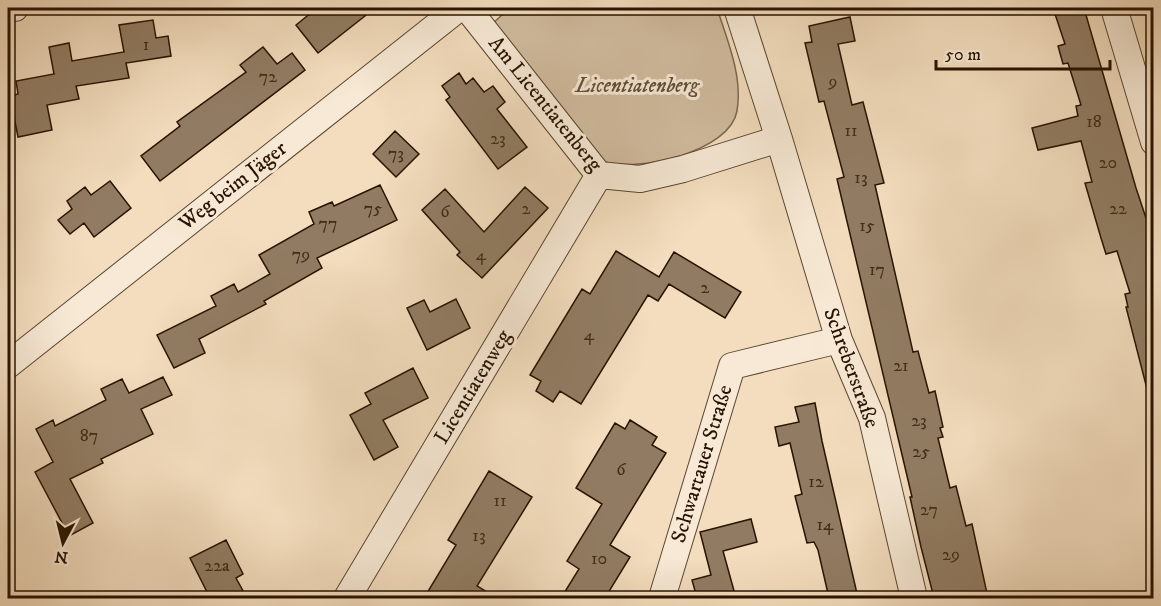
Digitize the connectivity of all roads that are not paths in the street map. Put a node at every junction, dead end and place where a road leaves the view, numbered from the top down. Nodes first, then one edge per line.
1 (15, 8) edge
2 (459, 8) edge
3 (467, 8) edge
4 (737, 8) edge
5 (1114, 8) edge
6 (8, 9) edge
7 (779, 139) junction
8 (1154, 142) edge
9 (599, 175) junction
10 (839, 340) junction
11 (8, 365) edge
12 (347, 598) edge
13 (662, 598) edge
14 (914, 598) edge

1 - 6 street
2 - 11 street, Weg beim Jäger
3 - 9 street, Am Licentiatenberg
4 - 7 street
5 - 8 street
7 - 9 street, Am Licentiatenberg
7 - 10 street, Schreberstraße
9 - 12 street, Licentiatenweg
10 - 13 street, Schwartauer Straße
10 - 14 street, Schreberstraße

